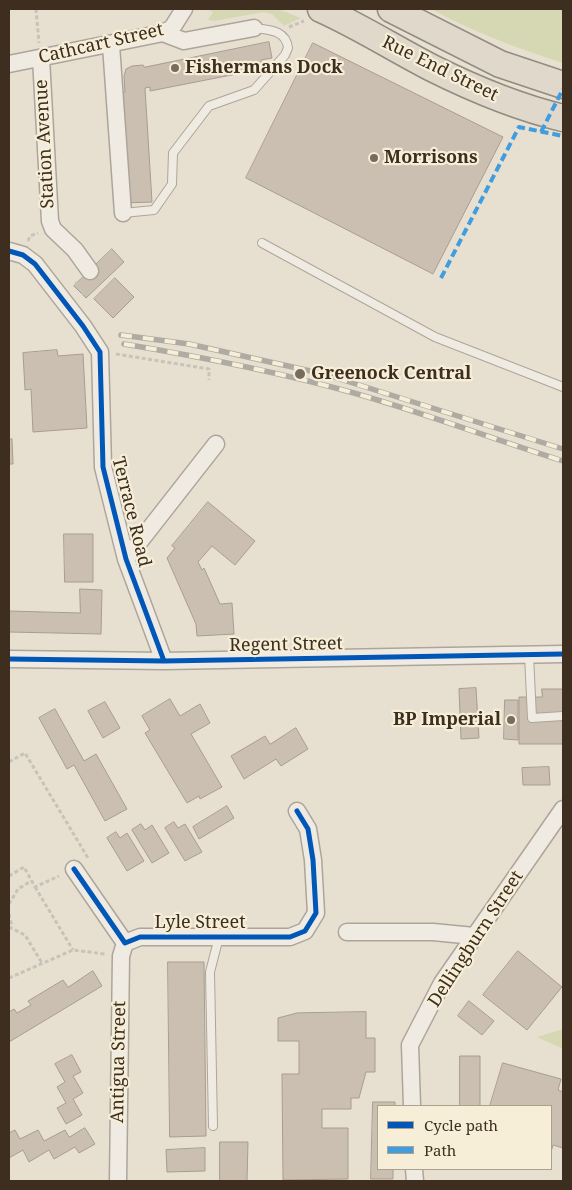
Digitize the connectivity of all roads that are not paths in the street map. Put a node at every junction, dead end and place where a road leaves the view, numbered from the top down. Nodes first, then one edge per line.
1 (184, 9) edge
2 (391, 9) edge
3 (314, 14) edge
4 (254, 28) joint
5 (163, 33) junction
6 (111, 45) junction
7 (41, 58) junction
8 (9, 64) edge
9 (563, 85) edge
10 (563, 118) edge
11 (123, 213) joint
12 (262, 243) dead end
13 (16, 253) edge
14 (94, 267) dead end
15 (563, 387) edge
16 (216, 444) dead end
17 (126, 559) junction
18 (529, 654) junction
19 (563, 654) edge
20 (9, 659) edge
21 (164, 661) junction
22 (563, 716) edge
23 (563, 809) edge
24 (297, 811) dead end
25 (74, 869) road end
26 (346, 932) dead end
27 (474, 936) junction
28 (219, 937) junction
29 (123, 950) junction
30 (412, 1105) edge
31 (213, 1126) dead end
32 (118, 1181) edge

1 - 5 street, Cathcart Street
2 - 9 highway, Rue End Street
3 - 10 highway, Rue End Street
4 - 5 street
4 - 11 lane
5 - 6 street, Cathcart Street
6 - 7 street, Cathcart Street
6 - 11 street
7 - 8 street, Cathcart Street
7 - 14 street, Station Avenue
12 - 15 lane
13 - 17 street, Terrace Road
16 - 17 street
17 - 21 street, Terrace Road
18 - 19 street, Regent Street
18 - 21 street, Regent Street
18 - 22 lane
20 - 21 street, Regent Street
23 - 27 street, Dellingburn Street
24 - 28 street, Lyle Street
25 - 29 street
26 - 27 street
27 - 30 street, Dellingburn Street
28 - 29 street, Lyle Street
28 - 31 lane
29 - 32 street, Antigua Street

